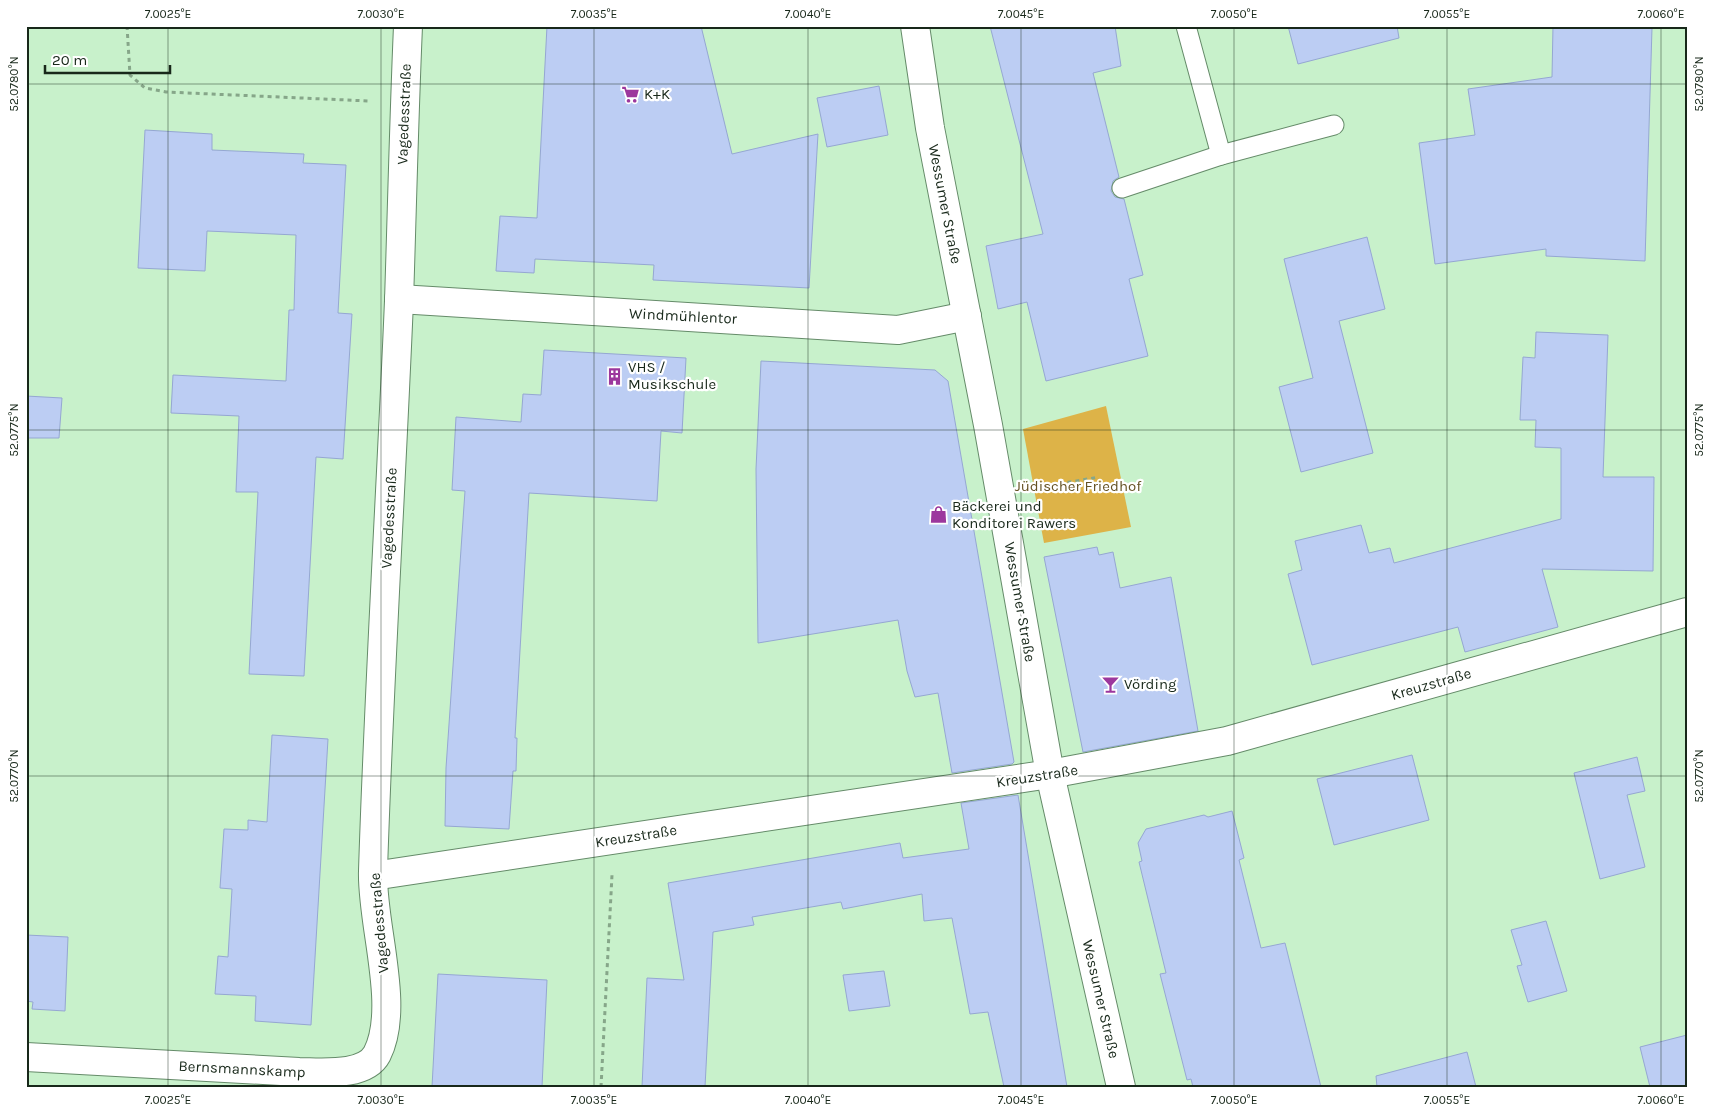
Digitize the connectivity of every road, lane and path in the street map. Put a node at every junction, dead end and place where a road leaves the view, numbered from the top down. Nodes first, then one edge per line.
1 (126, 26) edge
2 (408, 26) edge
3 (915, 26) edge
4 (1186, 26) edge
5 (404, 102) junction
6 (1334, 125) dead end
7 (1221, 155) junction
8 (1122, 188) dead end
9 (399, 299) junction
10 (967, 316) junction
11 (1099, 477) dead end
12 (1001, 494) junction
13 (1687, 612) edge
14 (1050, 774) junction
15 (613, 840) junction
16 (373, 876) junction
17 (385, 1010) joint
18 (26, 1057) edge
19 (601, 1087) edge
20 (1121, 1087) edge

1 - 5 path
2 - 5 street, Vagedesstraße
3 - 10 street, Wessumer Straße
4 - 7 lane
5 - 9 street, Vagedesstraße
6 - 7 lane
7 - 8 lane
9 - 10 street, Windmühlentor
9 - 16 street, Vagedesstraße
10 - 12 street, Wessumer Straße
11 - 12 path
12 - 14 street, Wessumer Straße
13 - 14 street, Kreuzstraße
14 - 15 street, Kreuzstraße
14 - 20 street, Wessumer Straße
15 - 16 street, Kreuzstraße
15 - 19 path
16 - 17 street, Vagedesstraße
17 - 18 street, Bernsmannskamp

